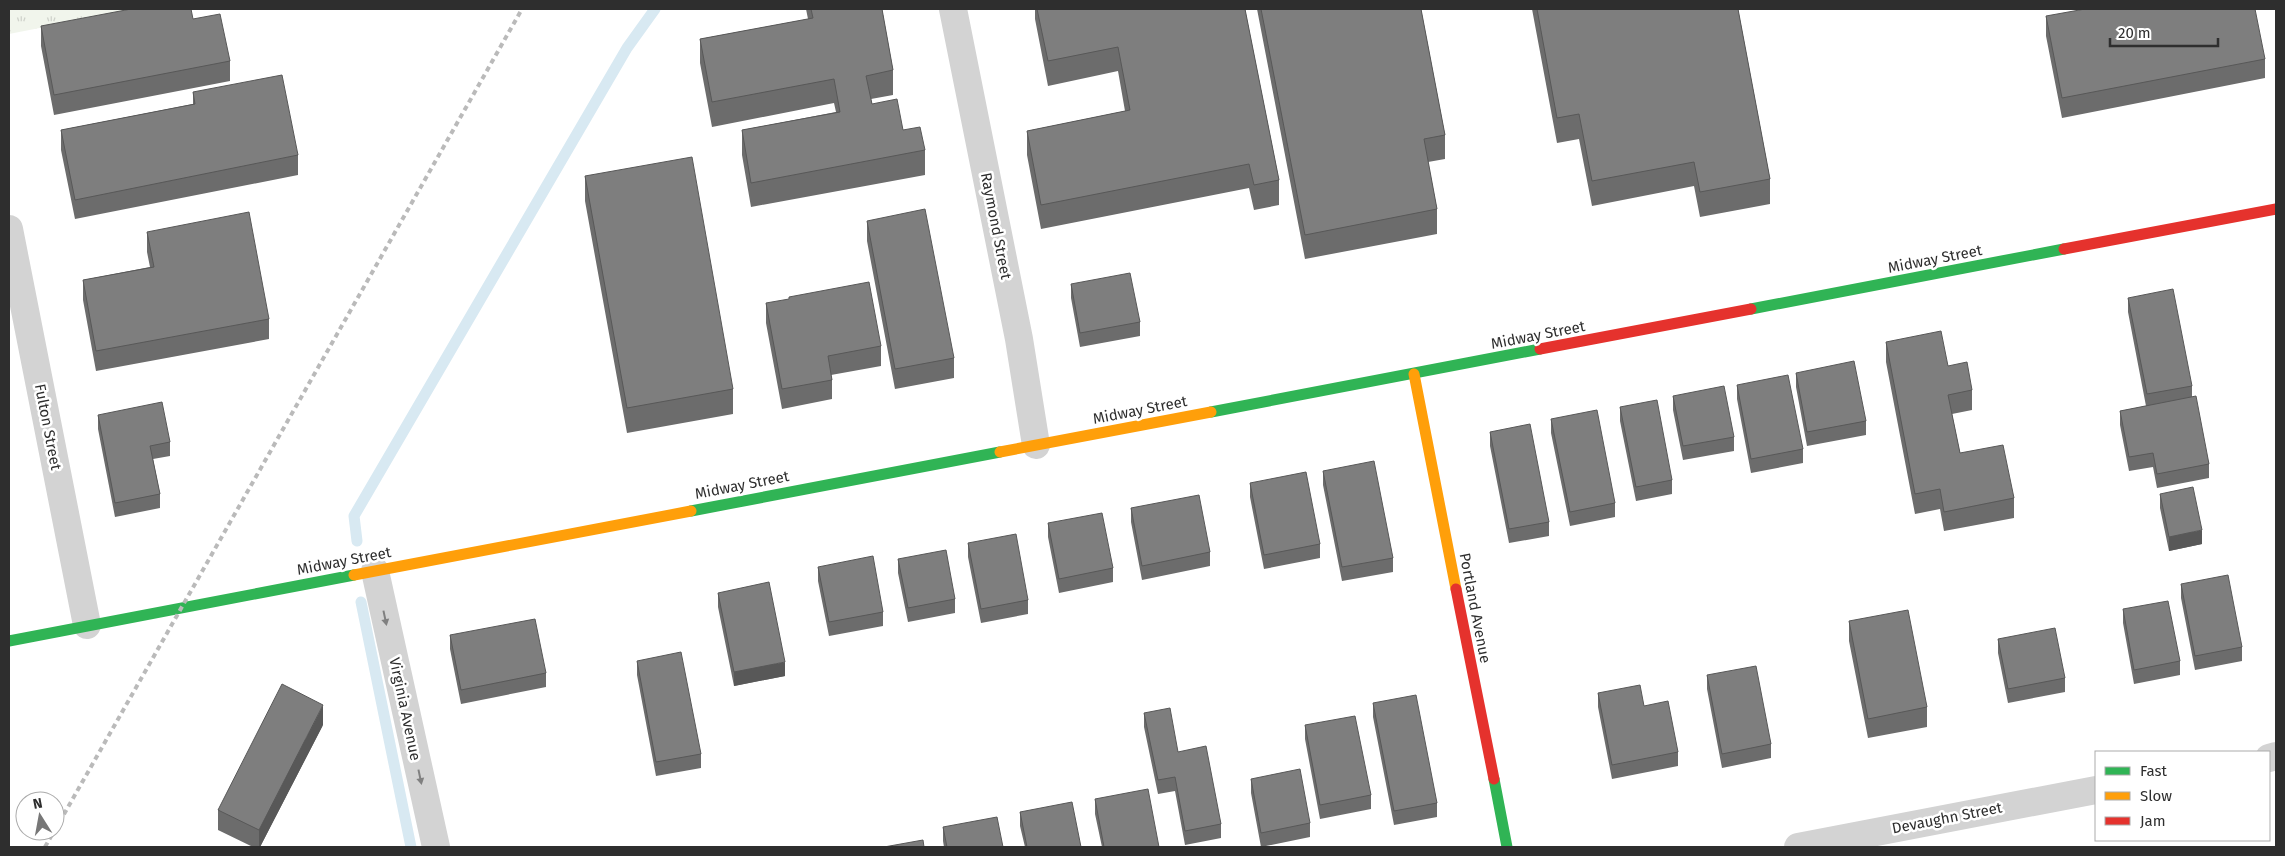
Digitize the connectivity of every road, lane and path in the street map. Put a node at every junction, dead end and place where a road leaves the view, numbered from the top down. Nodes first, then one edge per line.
1 (953, 9) edge
2 (2276, 209) edge
3 (9, 229) edge
4 (1414, 374) junction
5 (1036, 445) junction
6 (375, 571) junction
7 (87, 625) junction
8 (9, 641) edge
9 (2095, 790) edge
10 (436, 847) edge
11 (1507, 847) edge
12 (1798, 847) edge

1 - 5 street, Raymond Street
2 - 4 street, Midway Street
3 - 7 street, Fulton Street
4 - 5 street, Midway Street
4 - 11 street, Portland Avenue
5 - 6 street, Midway Street
6 - 7 street, Midway Street
6 -> 10 street, Virginia Avenue
7 - 8 street, Midway Street
9 - 12 street, Devaughn Street

